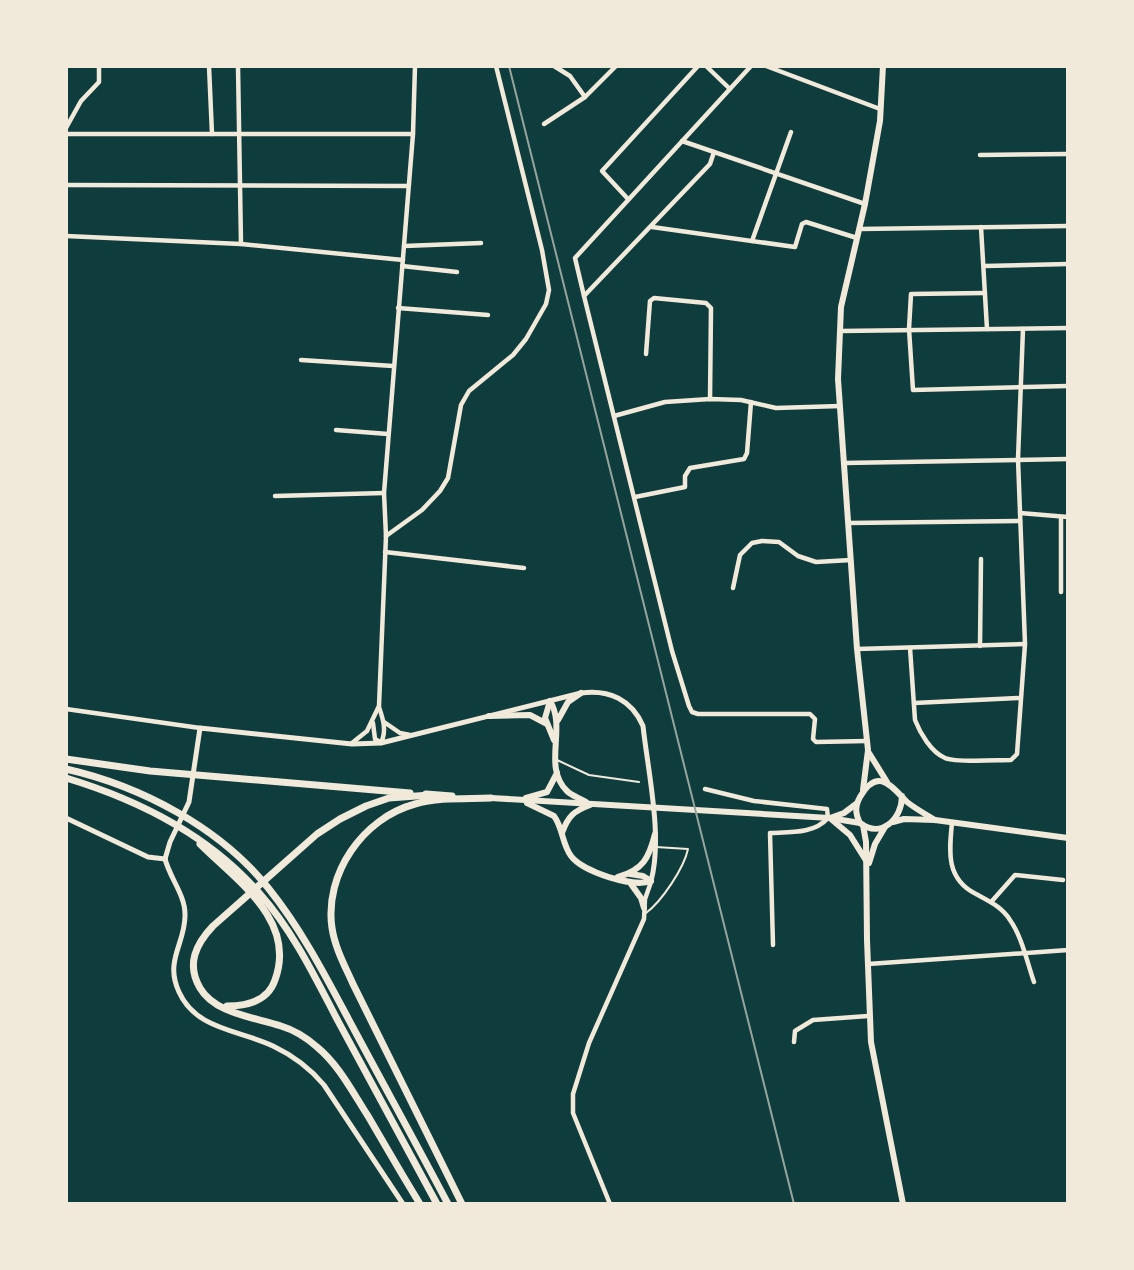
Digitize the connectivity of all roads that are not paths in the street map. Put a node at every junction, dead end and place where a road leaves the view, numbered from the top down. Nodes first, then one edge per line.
1 (99, 66) edge
2 (209, 66) edge
3 (238, 66) edge
4 (415, 66) edge
5 (496, 66) edge
6 (554, 66) edge
7 (616, 66) edge
8 (698, 66) edge
9 (706, 66) edge
10 (751, 66) edge
11 (765, 66) edge
12 (883, 66) edge
13 (730, 89) junction
14 (585, 97) junction
15 (880, 109) junction
16 (544, 124) dead end
17 (66, 128) edge
18 (790, 132) dead end
19 (66, 134) edge
20 (212, 134) junction
21 (240, 134) junction
22 (413, 134) junction
23 (682, 141) junction
24 (714, 152) junction
25 (1068, 154) edge
26 (980, 155) dead end
27 (776, 173) junction
28 (66, 185) edge
29 (408, 186) junction
30 (240, 187) junction
31 (628, 199) junction
32 (865, 204) junction
33 (1068, 226) edge
34 (651, 227) junction
35 (981, 228) junction
36 (860, 229) junction
37 (66, 236) edge
38 (858, 238) junction
39 (752, 241) junction
40 (481, 243) dead end
41 (241, 244) junction
42 (404, 246) junction
43 (403, 263) junction
44 (1068, 264) edge
45 (984, 266) junction
46 (457, 272) dead end
47 (985, 293) junction
48 (584, 296) junction
49 (398, 308) junction
50 (488, 315) dead end
51 (1023, 328) junction
52 (1068, 328) edge
53 (909, 329) junction
54 (987, 329) junction
55 (839, 331) junction
56 (646, 354) dead end
57 (301, 360) dead end
58 (393, 366) junction
59 (1020, 386) junction
60 (1068, 386) edge
61 (710, 399) junction
62 (751, 402) junction
63 (840, 406) junction
64 (614, 416) junction
65 (336, 430) dead end
66 (388, 434) junction
67 (1018, 459) junction
68 (1068, 459) edge
69 (844, 463) junction
70 (384, 493) junction
71 (275, 496) dead end
72 (635, 497) junction
73 (1019, 513) junction
74 (1064, 517) edge
75 (1020, 521) junction
76 (848, 523) junction
77 (386, 536) junction
78 (386, 552) junction
79 (981, 558) dead end
80 (851, 559) junction
81 (524, 568) dead end
82 (733, 588) dead end
83 (1061, 592) dead end
84 (1025, 644) junction
85 (980, 646) junction
86 (910, 648) junction
87 (858, 649) junction
88 (581, 693) junction
89 (1020, 698) junction
90 (550, 701) junction
91 (914, 703) junction
92 (379, 706) junction
93 (66, 709) edge
94 (489, 716) junction
95 (384, 722) junction
96 (558, 722) junction
97 (373, 723) junction
98 (547, 724) junction
99 (200, 728) junction
100 (415, 735) junction
101 (555, 740) junction
102 (867, 741) junction
103 (381, 743) junction
104 (352, 744) junction
105 (868, 750) junction
106 (66, 758) edge
107 (556, 759) junction
108 (66, 769) edge
109 (557, 773) junction
110 (66, 778) edge
111 (639, 782) dead end
112 (887, 782) junction
113 (705, 789) dead end
114 (863, 792) junction
115 (430, 795) junction
116 (902, 796) junction
117 (491, 798) junction
118 (519, 800) junction
119 (591, 804) junction
120 (856, 804) junction
121 (66, 818) edge
122 (829, 818) junction
123 (935, 820) junction
124 (892, 822) junction
125 (952, 823) junction
126 (861, 824) junction
127 (885, 827) junction
128 (562, 832) junction
129 (655, 834) junction
130 (1068, 838) edge
131 (655, 847) junction
132 (165, 859) junction
133 (867, 865) junction
134 (629, 874) junction
135 (616, 877) junction
136 (1063, 880) dead end
137 (651, 881) junction
138 (630, 882) junction
139 (260, 897) junction
140 (992, 901) junction
141 (644, 910) junction
142 (773, 945) dead end
143 (1068, 950) edge
144 (1024, 953) junction
145 (868, 964) junction
146 (1034, 982) dead end
147 (223, 1006) junction
148 (868, 1016) junction
149 (794, 1042) dead end
150 (403, 1203) edge
151 (420, 1203) edge
152 (437, 1203) edge
153 (448, 1203) edge
154 (462, 1203) edge
155 (610, 1203) edge
156 (902, 1203) edge

1 - 17 street
2 - 20 street
3 - 21 street
4 - 22 street
5 - 77 street
6 - 14 street
7 - 14 street
8 - 31 street
9 - 13 street
10 - 13 street
11 - 15 street
12 - 15 main road
13 - 23 street
14 - 16 street
15 - 32 main road
18 - 27 street
19 - 20 street
20 - 21 street
21 - 22 street
21 - 30 street
22 - 29 street
23 - 24 street
23 - 31 street
24 - 27 street
24 - 34 street
25 - 26 street
27 - 32 street
27 - 39 street
28 - 30 street
29 - 30 street
29 - 42 street
30 - 41 street
31 - 48 street
32 - 36 main road
33 - 35 street
34 - 39 street
34 - 48 street
35 - 36 street
35 - 45 street
36 - 38 main road
37 - 41 street
38 - 39 street
38 - 55 main road
40 - 42 street
41 - 43 street
42 - 43 street
43 - 46 street
43 - 49 street
44 - 45 street
45 - 47 street
47 - 53 street
47 - 54 street
48 - 64 street
49 - 50 street
49 - 58 street
51 - 52 street
51 - 54 street
51 - 59 street
53 - 54 street
53 - 55 street
53 - 59 street
55 - 63 main road
56 - 61 street
57 - 58 street
58 - 66 street
59 - 60 street
59 - 67 street
61 - 62 street
61 - 64 street
62 - 63 street
62 - 72 street
63 - 69 main road
64 - 72 street
65 - 66 street
66 - 70 street
67 - 68 street
67 - 69 street
67 - 73 street
69 - 76 main road
70 - 71 street
70 - 77 street
72 - 102 street
73 - 74 street
73 - 75 street
74 - 83 street
75 - 76 street
75 - 84 street
76 - 80 main road
77 - 78 street
78 - 81 street
78 - 92 street
79 - 85 street
80 - 82 street
80 - 87 main road
84 - 85 street
84 - 89 street
85 - 86 street
86 - 87 street
86 - 91 street
87 - 102 main road
88 - 90 street
88 - 96 main road
88 - 129 street
89 - 91 street
89 - 91 street
90 - 94 street
90 - 96 main road
90 - 98 main road
92 - 95 street
92 - 97 street
93 - 99 street
94 - 98 main road
94 - 100 street
95 - 100 street
95 - 103 street
96 - 101 main road
97 - 103 street
97 - 104 street
98 - 101 main road
99 - 104 street
99 - 132 street
100 - 103 street
101 - 107 main road
102 - 105 main road
103 - 104 street
105 - 112 main road
105 - 114 main road
106 - 115 highway
107 - 109 main road
107 - 111 lane
108 - 153 highway
109 - 118 main road
109 - 119 main road
110 - 139 highway
112 - 114 main road
112 - 116 main road
113 - 122 street
114 - 120 main road
115 - 117 highway
115 - 147 highway
116 - 123 main road
116 - 124 main road
117 - 118 main road
117 - 154 highway
118 - 119 main road
118 - 128 main road
119 - 122 main road
119 - 128 main road
120 - 122 main road
120 - 126 main road
121 - 132 street
122 - 126 main road
122 - 133 main road
122 - 142 street
123 - 124 main road
123 - 125 main road
124 - 127 main road
125 - 130 main road
125 - 140 street
126 - 127 main road
126 - 133 main road
127 - 133 main road
128 - 135 main road
129 - 131 street
129 - 134 main road
131 - 137 street
131 - 141 lane
132 - 150 street
133 - 145 main road
134 - 135 main road
134 - 137 main road
135 - 138 main road
136 - 140 street
137 - 138 main road
137 - 141 street
138 - 141 main road
139 - 147 highway
139 - 152 highway
140 - 144 street
141 - 155 street
143 - 144 street
144 - 145 street
144 - 146 street
145 - 148 main road
147 - 151 highway
148 - 149 street
148 - 156 main road

